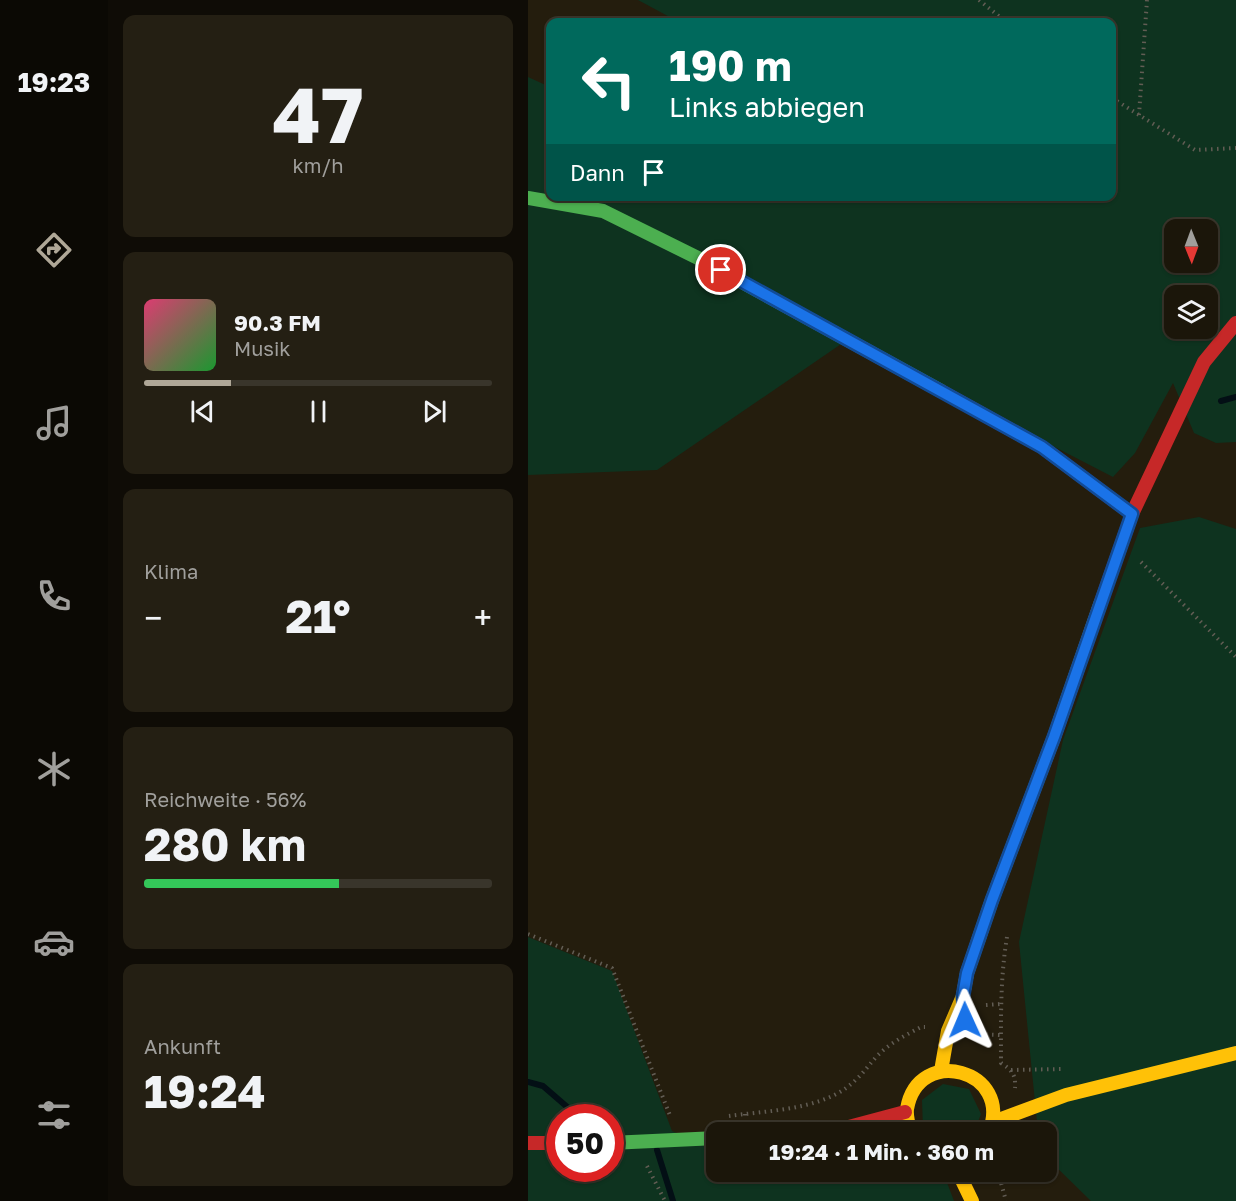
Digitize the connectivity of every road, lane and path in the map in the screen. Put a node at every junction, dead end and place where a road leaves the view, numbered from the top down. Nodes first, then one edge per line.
1 (979, 0) edge
2 (1148, 0) edge
3 (1001, 18) edge
4 (1116, 101) edge
5 (1139, 115) junction
6 (1236, 148) edge
7 (528, 198) edge
8 (1236, 323) edge
9 (1132, 514) junction
10 (1137, 558) dead end
11 (1236, 657) edge
12 (528, 933) edge
13 (963, 996) junction
14 (948, 1031) junction
15 (965, 1033) joint
16 (1000, 1035) dead end
17 (1236, 1053) edge
18 (941, 1071) junction
19 (989, 1095) junction
20 (1006, 1095) dead end
21 (1025, 1095) dead end
22 (1066, 1095) junction
23 (782, 1109) dead end
24 (905, 1112) junction
25 (745, 1114) dead end
26 (745, 1122) edge
27 (868, 1122) edge
28 (908, 1122) edge
29 (991, 1122) edge
30 (1003, 1122) edge
31 (706, 1139) edge
32 (681, 1141) junction
33 (528, 1143) edge
34 (546, 1143) edge
35 (624, 1143) edge
36 (637, 1143) junction
37 (963, 1182) edge
38 (977, 1182) edge
39 (1001, 1182) edge
40 (665, 1201) edge
41 (972, 1201) edge
42 (981, 1201) edge
43 (1006, 1201) edge

1 - 3 path
2 - 5 path
4 - 5 path
5 - 6 path
7 - 9 street
8 - 9 street
9 - 13 street
10 - 11 path
12 - 32 path
13 - 14 street
13 - 15 street
14 - 18 street
14 - 23 path
15 - 16 path
17 - 22 street
18 - 19 street
18 - 24 street
19 - 20 street
19 - 29 street
21 - 22 street
22 - 30 street
24 - 27 street
24 - 28 street
25 - 26 path
31 - 32 street
32 - 36 street
33 - 34 street
35 - 36 street
36 - 40 path
37 - 41 street
38 - 42 street
39 - 43 path

